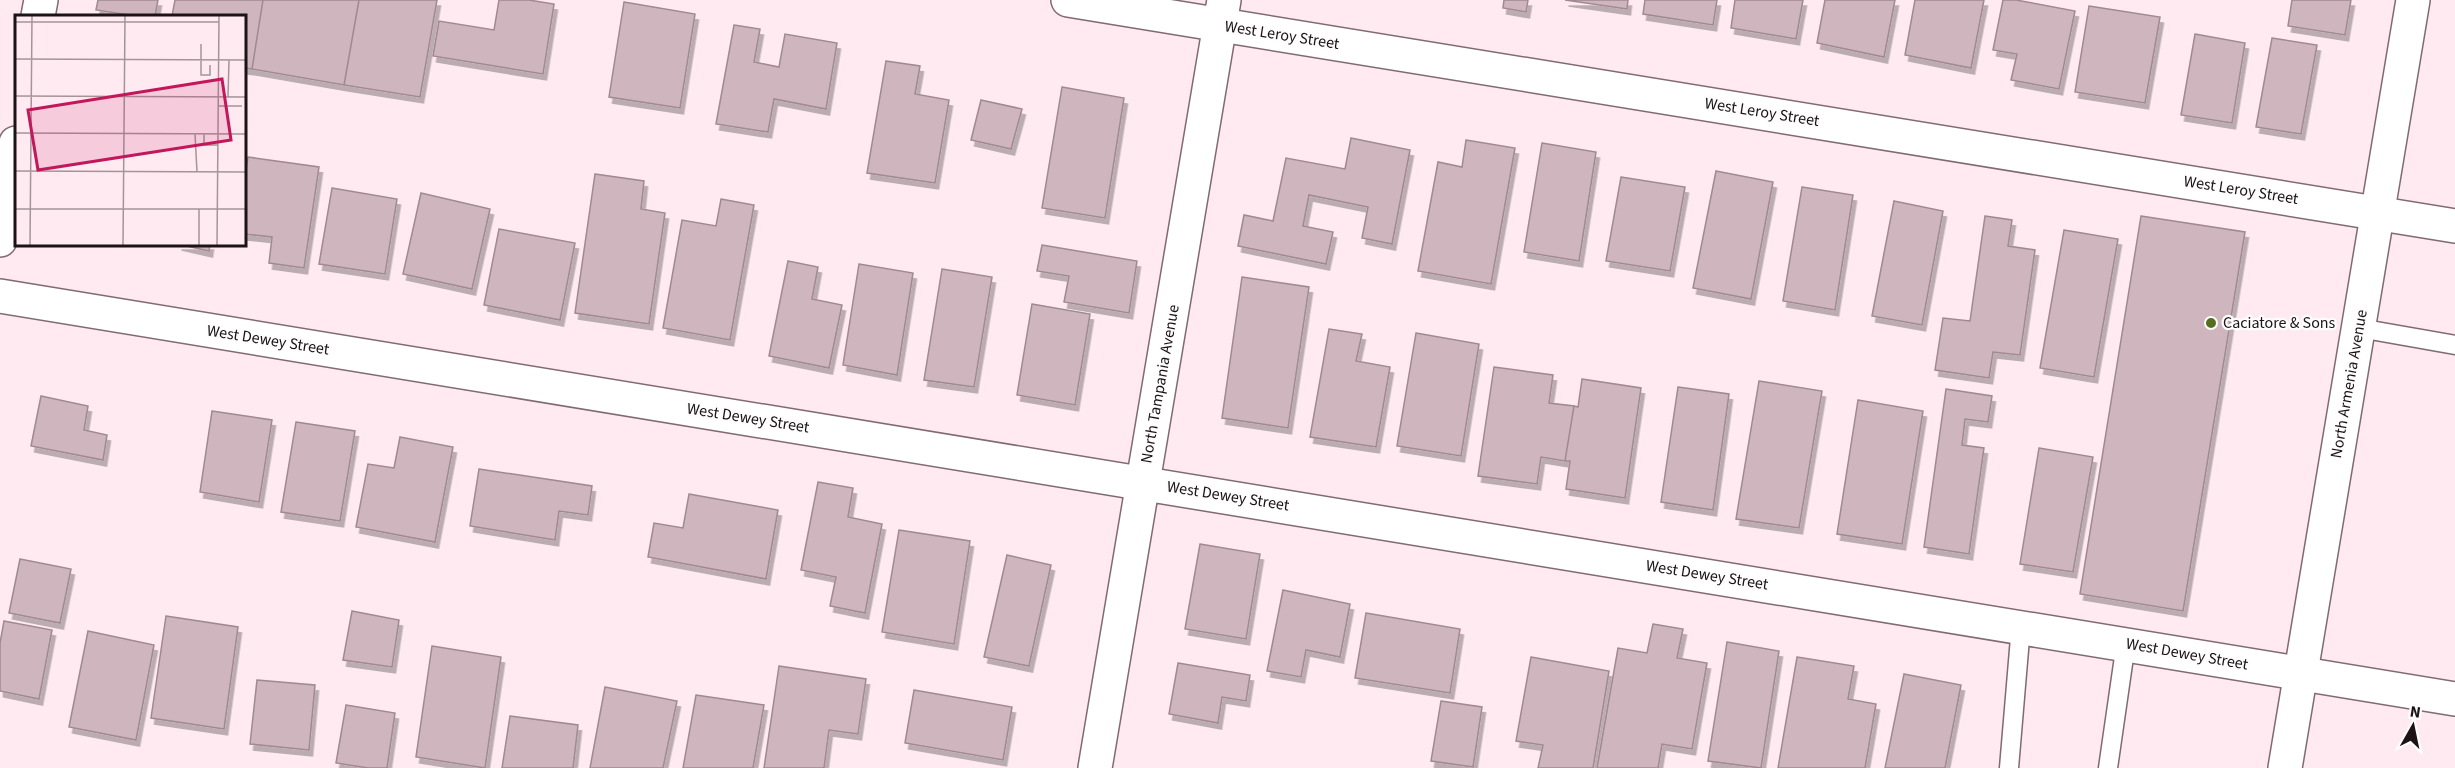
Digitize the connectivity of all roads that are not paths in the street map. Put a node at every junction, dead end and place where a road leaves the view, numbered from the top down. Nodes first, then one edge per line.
1 (41, 0) edge
2 (1068, 0) edge
3 (2413, 0) edge
4 (1222, 12) edge
5 (38, 15) edge
6 (15, 149) edge
7 (2378, 213) junction
8 (2455, 226) edge
9 (0, 240) edge
10 (0, 296) edge
11 (2359, 328) junction
12 (2455, 345) edge
13 (1143, 482) junction
14 (2021, 626) junction
15 (2126, 643) junction
16 (2301, 672) junction
17 (2455, 699) edge
18 (1095, 768) edge
19 (2010, 768) edge
20 (2108, 768) edge
21 (2285, 768) edge

1 - 5 street
2 - 4 street, West Leroy Street
3 - 7 street, North Armenia Avenue
4 - 7 street, West Leroy Street
4 - 13 street, North Tampania Avenue
6 - 9 street
7 - 8 street, West Leroy Street
7 - 11 street, North Armenia Avenue
10 - 13 street, West Dewey Street
11 - 12 lane
11 - 16 street, North Armenia Avenue
13 - 14 street, West Dewey Street
13 - 18 street, North Tampania Avenue
14 - 15 street, West Dewey Street
14 - 19 lane
15 - 16 street, West Dewey Street
15 - 20 lane
16 - 17 street, West Dewey Street
16 - 21 street, North Armenia Avenue

